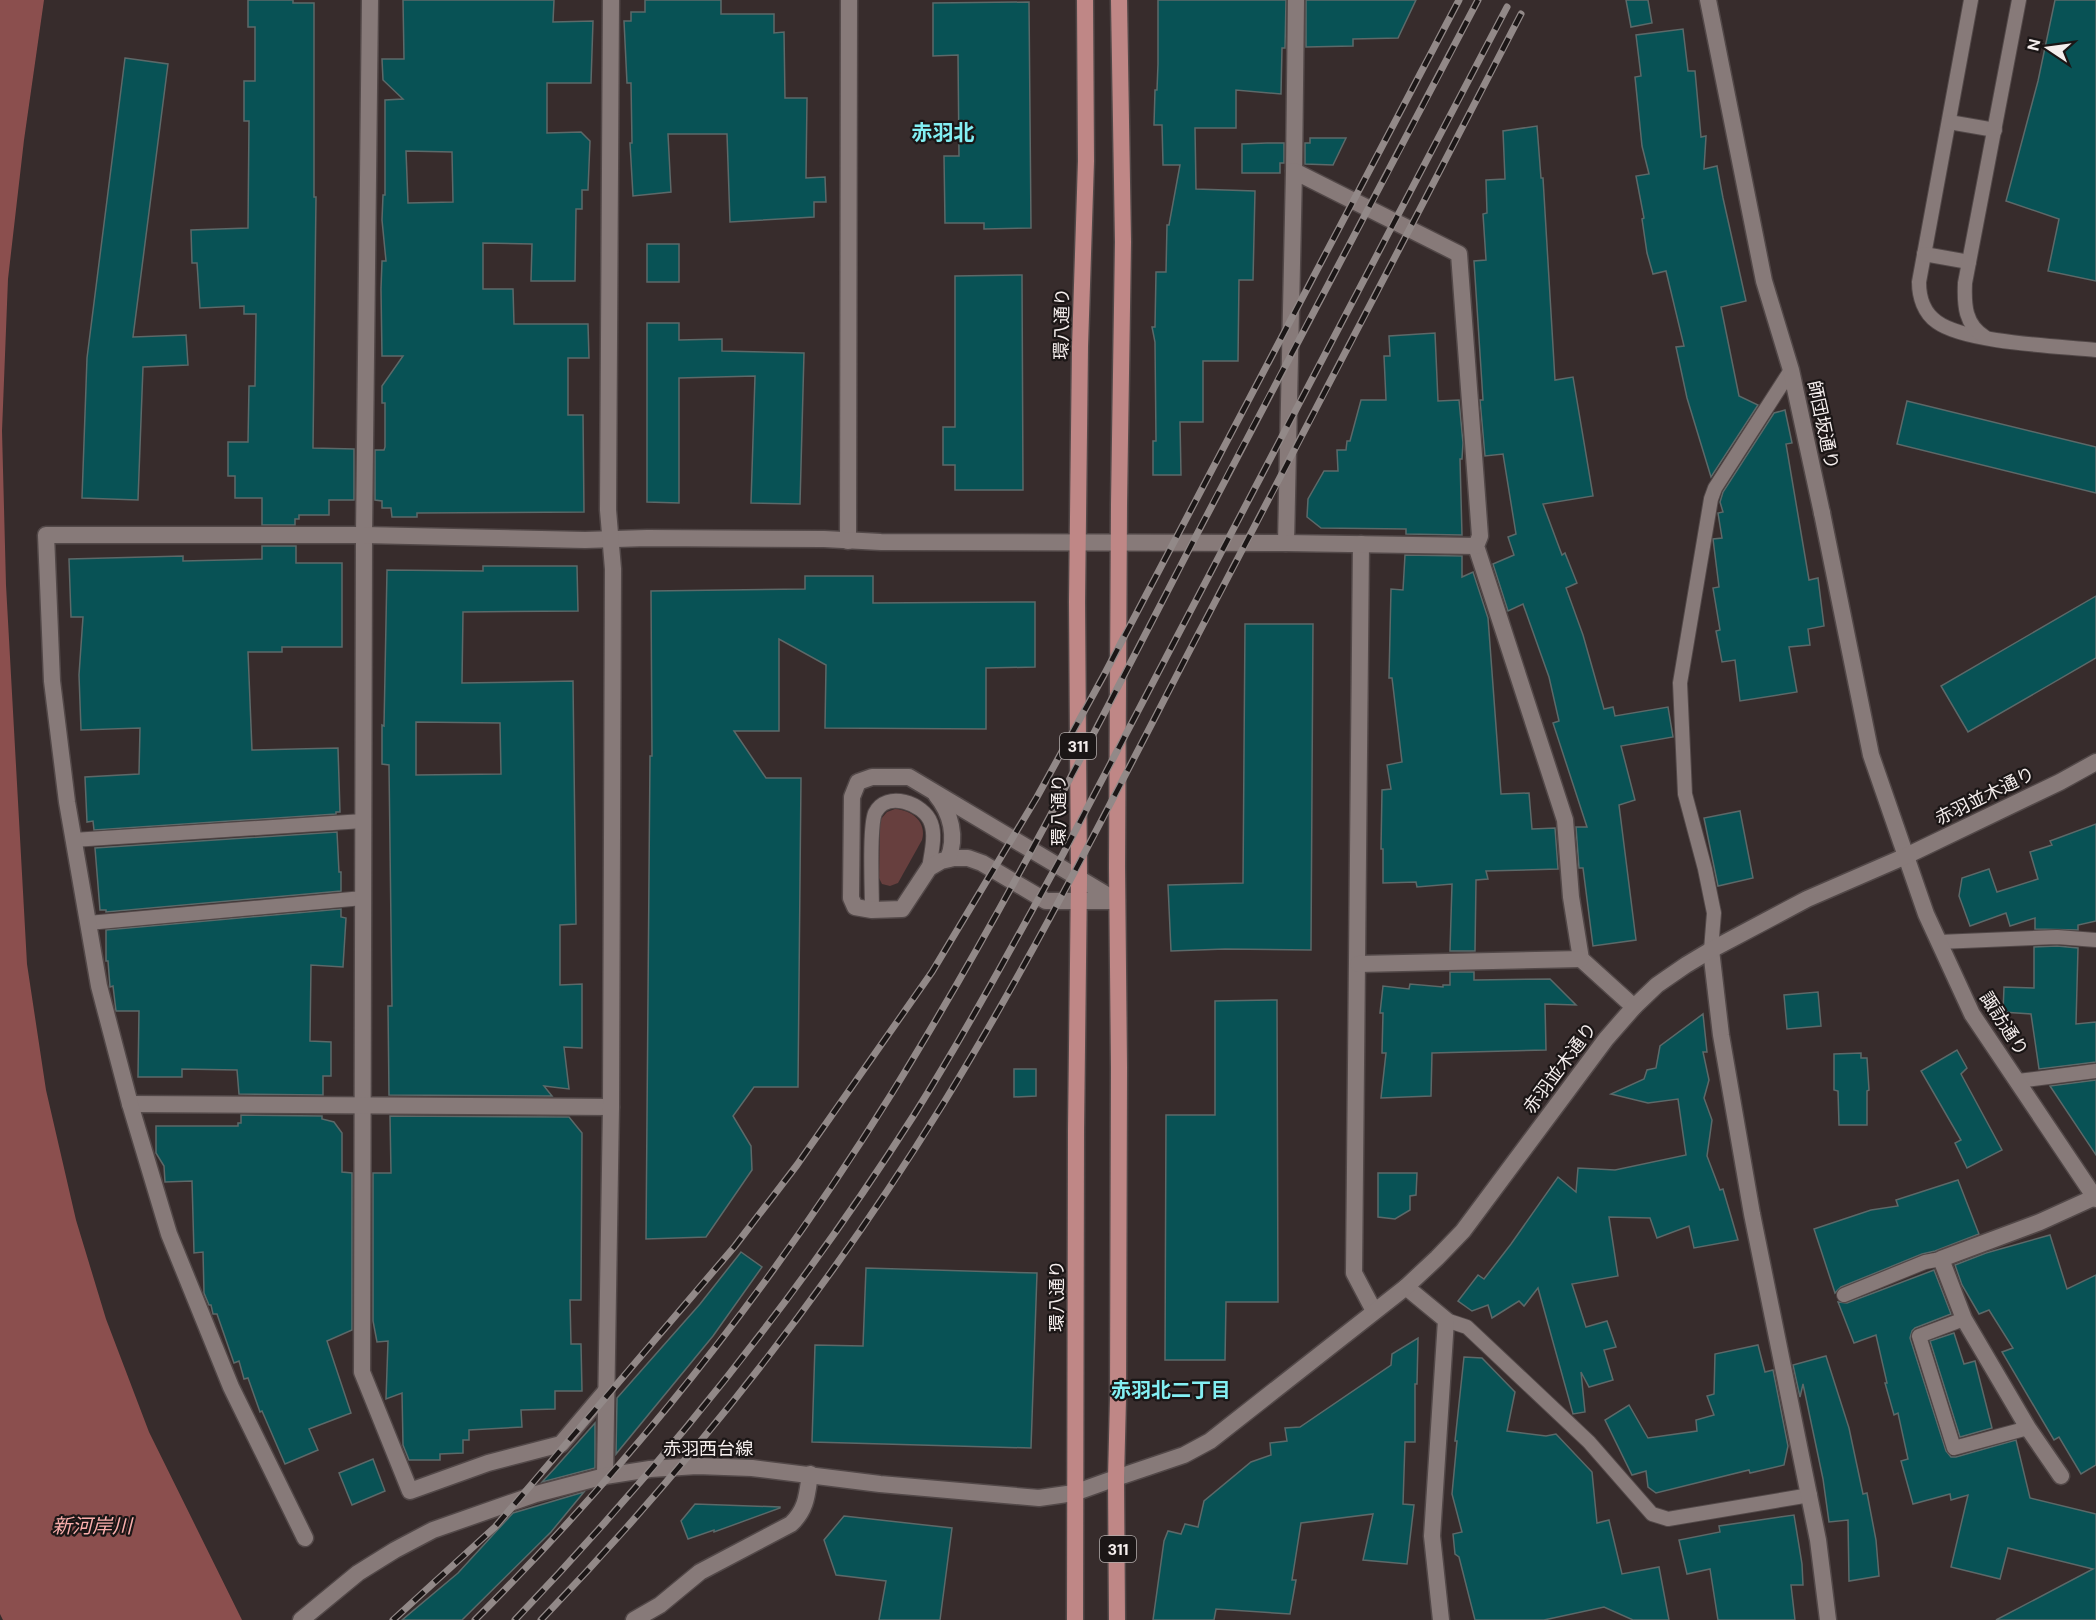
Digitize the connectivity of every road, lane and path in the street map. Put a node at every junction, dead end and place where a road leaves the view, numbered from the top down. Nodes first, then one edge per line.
1 (370, 0) edge
2 (611, 0) edge
3 (849, 0) edge
4 (1085, 0) edge
5 (1119, 0) edge
6 (1296, 0) edge
7 (1708, 0) edge
8 (1971, 0) edge
9 (2019, 0) edge
10 (1950, 122) junction
11 (1995, 130) junction
12 (1294, 171) junction
13 (1924, 254) junction
14 (1969, 262) junction
15 (1987, 339) junction
16 (2096, 350) edge
17 (1791, 370) junction
18 (364, 535) junction
19 (611, 540) junction
20 (848, 541) junction
21 (1078, 543) junction
22 (1286, 543) junction
23 (1119, 544) junction
24 (1361, 544) junction
25 (1476, 546) junction
26 (2096, 762) edge
27 (934, 792) junction
28 (363, 821) junction
29 (73, 840) junction
30 (1906, 856) junction
31 (948, 859) junction
32 (929, 868) junction
33 (1079, 879) junction
34 (363, 898) junction
35 (1078, 901) junction
36 (1117, 901) junction
37 (872, 910) junction
38 (88, 923) junction
39 (2096, 940) edge
40 (1939, 942) junction
41 (1711, 951) junction
42 (1581, 959) junction
43 (1358, 964) junction
44 (1634, 1007) junction
45 (2096, 1071) edge
46 (2018, 1081) junction
47 (130, 1104) junction
48 (363, 1106) junction
49 (611, 1107) junction
50 (2096, 1198) edge
51 (1941, 1260) junction
52 (1406, 1287) junction
53 (1844, 1295) dead end
54 (1374, 1311) junction
55 (1964, 1319) junction
56 (1446, 1320) junction
57 (606, 1390) junction
58 (2028, 1428) junction
59 (810, 1474) junction
60 (604, 1476) junction
61 (2061, 1476) dead end
62 (1116, 1478) junction
63 (1074, 1492) junction
64 (1810, 1495) junction
65 (305, 1538) dead end
66 (301, 1620) edge
67 (634, 1620) edge
68 (1075, 1620) edge
69 (1117, 1620) edge
70 (1441, 1620) edge
71 (1828, 1620) edge

1 - 18 street
2 - 19 street
3 - 20 street
4 - 21 main road, 環八通り / 311
5 - 23 main road, 311
6 - 12 street
7 - 17 street, 師団坂通り
8 - 10 lane
9 - 11 lane
10 - 11 lane
10 - 13 lane
11 - 14 lane
12 - 22 street
12 - 25 street
13 - 14 lane
13 - 15 lane
14 - 15 lane
15 - 16 lane
17 - 30 street, 師団坂通り
17 - 41 lane
18 - 19 street
18 - 28 street
18 - 29 street
19 - 20 street
19 - 49 street
20 - 21 street
21 - 23 street
21 - 33 main road, 環八通り / 311
22 - 23 street
22 - 24 street
23 - 36 main road, 311
24 - 25 street
24 - 43 street
25 - 42 street
26 - 30 street, 赤羽並木通り
27 - 31 street
27 - 33 street
27 - 37 street
28 - 29 lane
28 - 34 street
29 - 38 street
30 - 40 street, 諏訪通り
30 - 41 street, 赤羽並木通り
31 - 32 street
31 - 35 street
32 - 37 street
32 - 37 lane
33 - 35 main road, 環八通り / 311
33 - 36 street
34 - 38 lane
34 - 48 street
35 - 36 street
35 - 63 main road, 環八通り / 311
36 - 62 main road, 311
38 - 47 street
39 - 40 lane
40 - 46 street, 諏訪通り
41 - 44 street, 赤羽並木通り
41 - 64 street
42 - 43 street
42 - 44 street
43 - 54 street
44 - 52 street, 赤羽並木通り
45 - 46 lane
46 - 50 street, 諏訪通り
47 - 48 street
47 - 65 street
48 - 49 street
48 - 57 street
49 - 57 street
50 - 51 street
51 - 53 lane
51 - 55 street
52 - 54 street, 赤羽並木通り
52 - 56 street
54 - 62 street, 赤羽並木通り
55 - 58 street
55 - 58 lane
56 - 64 lane
56 - 70 street
57 - 60 street
58 - 61 street
59 - 60 street, 赤羽西台線
59 - 63 street, 赤羽西台線
59 - 67 street
60 - 66 street, 赤羽西台線
62 - 63 street, 赤羽西台線
62 - 69 main road, 311
63 - 68 main road, 環八通り / 311
64 - 71 street

